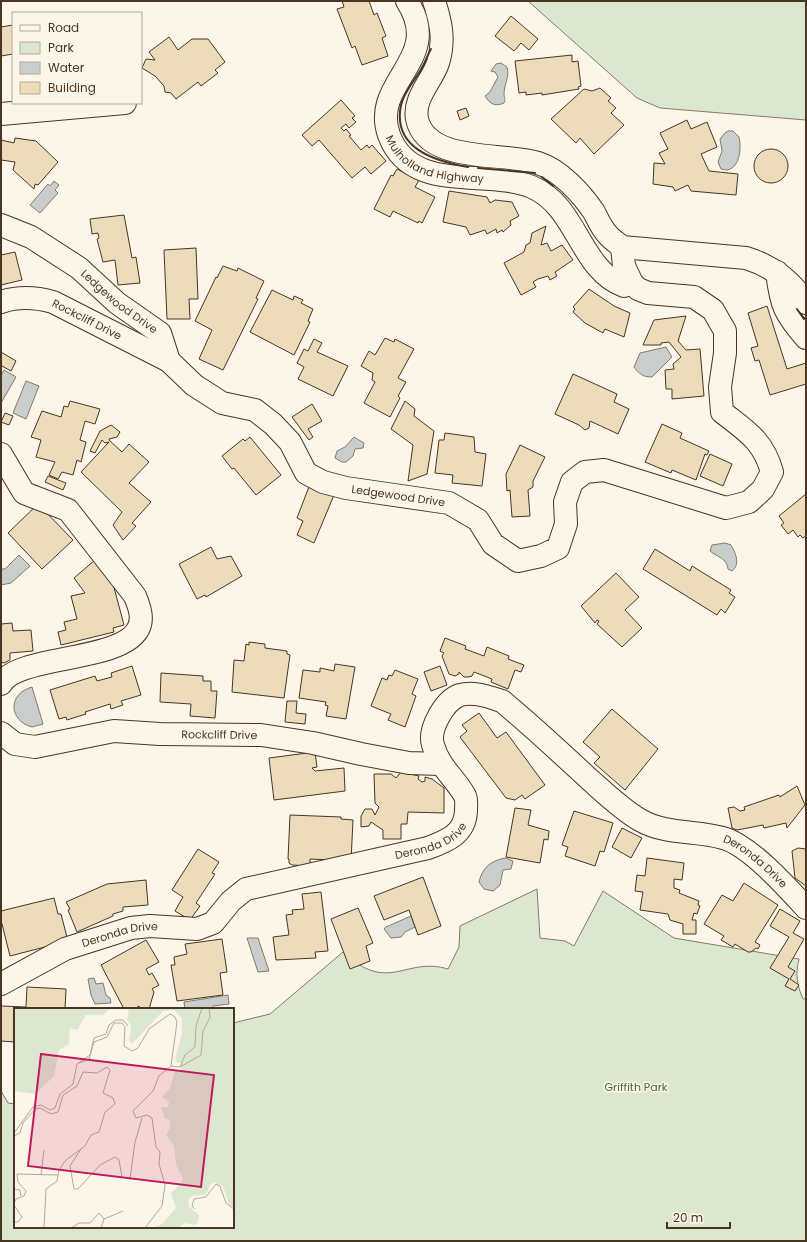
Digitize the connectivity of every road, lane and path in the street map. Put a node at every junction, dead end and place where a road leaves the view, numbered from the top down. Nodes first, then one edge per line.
1 (407, 1) edge
2 (434, 1) edge
3 (114, 104) edge
4 (1, 114) edge
5 (1, 225) edge
6 (603, 228) junction
7 (581, 240) junction
8 (622, 247) junction
9 (777, 272) junction
10 (632, 282) junction
11 (1, 302) edge
12 (806, 303) edge
13 (806, 338) edge
14 (169, 361) junction
15 (1, 454) edge
16 (1, 684) edge
17 (1, 733) edge
18 (440, 764) junction
19 (806, 908) edge
20 (1, 984) edge

1 - 7 street, Mulholland Highway
2 - 6 street, Mulholland Highway
3 - 4 street
5 - 14 street, Ledgewood Drive
6 - 7 street
6 - 8 street, Mulholland Highway
7 - 10 street, Mulholland Highway
8 - 9 street
8 - 10 street
9 - 12 street
9 - 13 street
10 - 14 street, Ledgewood Drive
11 - 14 street, Rockcliff Drive
15 - 16 street
17 - 18 street, Rockcliff Drive
18 - 19 street, Deronda Drive
18 - 20 street, Deronda Drive

